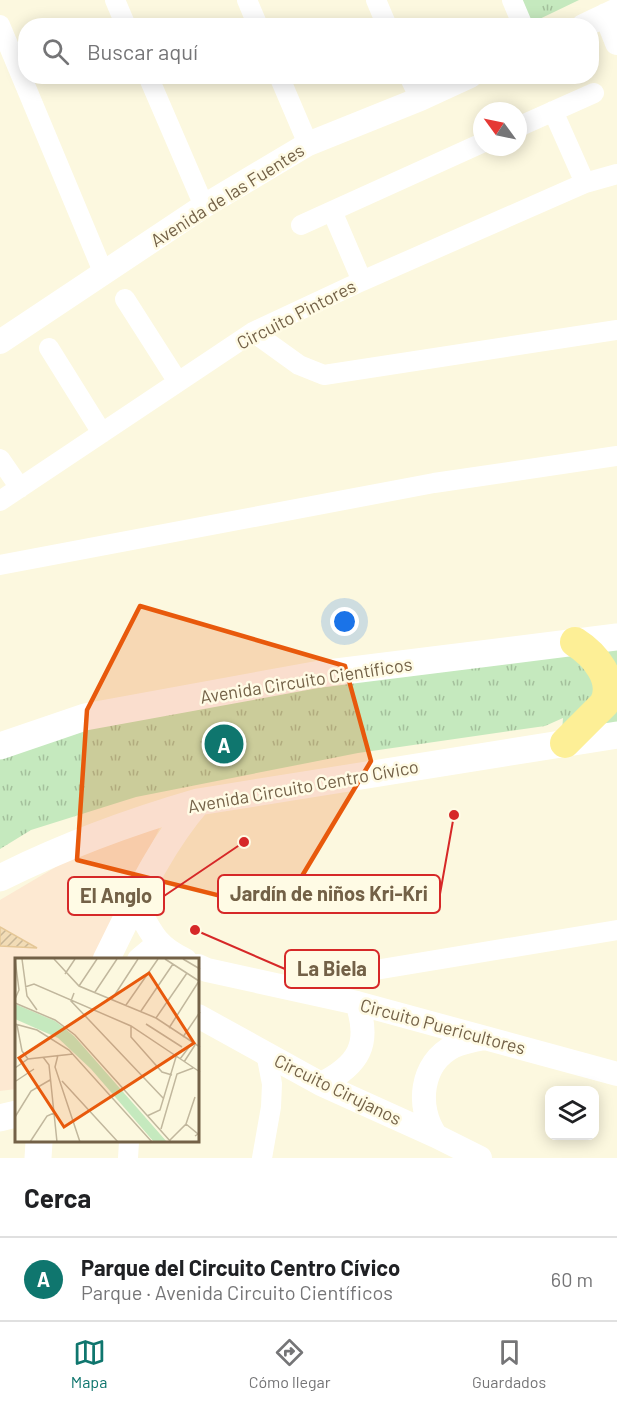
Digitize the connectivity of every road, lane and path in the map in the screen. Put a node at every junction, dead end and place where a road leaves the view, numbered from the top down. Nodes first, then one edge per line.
1 (115, 0) edge
2 (247, 0) edge
3 (376, 0) edge
4 (512, 0) edge
5 (611, 13) edge
6 (123, 18) edge
7 (255, 18) edge
8 (384, 18) edge
9 (520, 18) edge
10 (0, 25) edge
11 (617, 43) edge
12 (18, 68) edge
13 (25, 84) edge
14 (151, 84) edge
15 (282, 84) edge
16 (413, 84) edge
17 (453, 84) edge
18 (594, 93) dead end
19 (420, 99) junction
20 (554, 111) junction
21 (527, 123) edge
22 (308, 144) junction
23 (473, 147) edge
24 (617, 174) edge
25 (585, 183) junction
26 (204, 206) junction
27 (332, 211) junction
28 (301, 225) dead end
29 (104, 274) junction
30 (362, 281) junction
31 (125, 299) dead end
32 (617, 330) edge
33 (253, 332) junction
34 (2, 336) edge
35 (49, 348) dead end
36 (178, 382) junction
37 (102, 433) junction
38 (617, 456) edge
39 (0, 459) edge
40 (20, 488) junction
41 (0, 501) edge
42 (0, 565) edge
43 (617, 637) edge
44 (575, 642) junction
45 (617, 735) edge
46 (565, 743) junction
47 (0, 746) edge
48 (198, 802) junction
49 (0, 878) edge
50 (135, 903) junction
51 (617, 930) edge
52 (158, 944) junction
53 (107, 958) edge
54 (141, 958) edge
55 (181, 958) edge
56 (200, 967) edge
57 (283, 986) junction
58 (357, 1003) junction
59 (200, 1017) edge
60 (488, 1038) junction
61 (266, 1053) junction
62 (617, 1074) edge
63 (321, 1084) junction
64 (15, 1114) edge
65 (0, 1118) edge
66 (436, 1136) junction
67 (39, 1143) edge
68 (129, 1143) edge
69 (38, 1158) edge
70 (128, 1158) edge
71 (262, 1158) edge
72 (480, 1158) edge

1 - 6 street
2 - 7 street
3 - 8 street
4 - 9 street
5 - 11 street
10 - 12 street
13 - 29 street
14 - 26 street
15 - 22 street
16 - 19 street
17 - 19 street, Avenida de las Fuentes
18 - 20 street
19 - 22 street, Avenida de las Fuentes
20 - 21 street
20 - 25 street
22 - 26 street, Avenida de las Fuentes
23 - 27 street
24 - 25 street, Circuito Pintores
25 - 30 street, Circuito Pintores
26 - 29 street, Avenida de las Fuentes
27 - 28 street
27 - 30 street
29 - 34 street, Avenida de las Fuentes
30 - 33 street, Circuito Pintores
31 - 36 street
32 - 33 street
33 - 36 street, Circuito Pintores
35 - 37 street
36 - 37 street, Circuito Pintores
37 - 40 street, Circuito Pintores
38 - 42 street
39 - 40 street
40 - 41 street, Circuito Pintores
43 - 44 main road, Avenida Circuito Científicos
44 - 46 main road
44 - 47 main road, Avenida Circuito Científicos
45 - 46 main road, Avenida Circuito Centro Cívico
46 - 48 main road, Avenida Circuito Centro Cívico
48 - 49 main road, Avenida Circuito Centro Cívico
48 - 50 main road
50 - 52 street
50 - 53 main road
51 - 57 street
52 - 54 street
52 - 55 street
56 - 57 street, Circuito Puericultores
57 - 58 street, Circuito Puericultores
58 - 60 street, Circuito Puericultores
58 - 63 street
59 - 61 street, Circuito Cirujanos
60 - 62 street, Circuito Puericultores
60 - 66 street
61 - 63 street, Circuito Cirujanos
61 - 71 street
63 - 66 street, Circuito Cirujanos
64 - 65 main road
66 - 72 street, Circuito Cirujanos
67 - 69 main road
68 - 70 street

